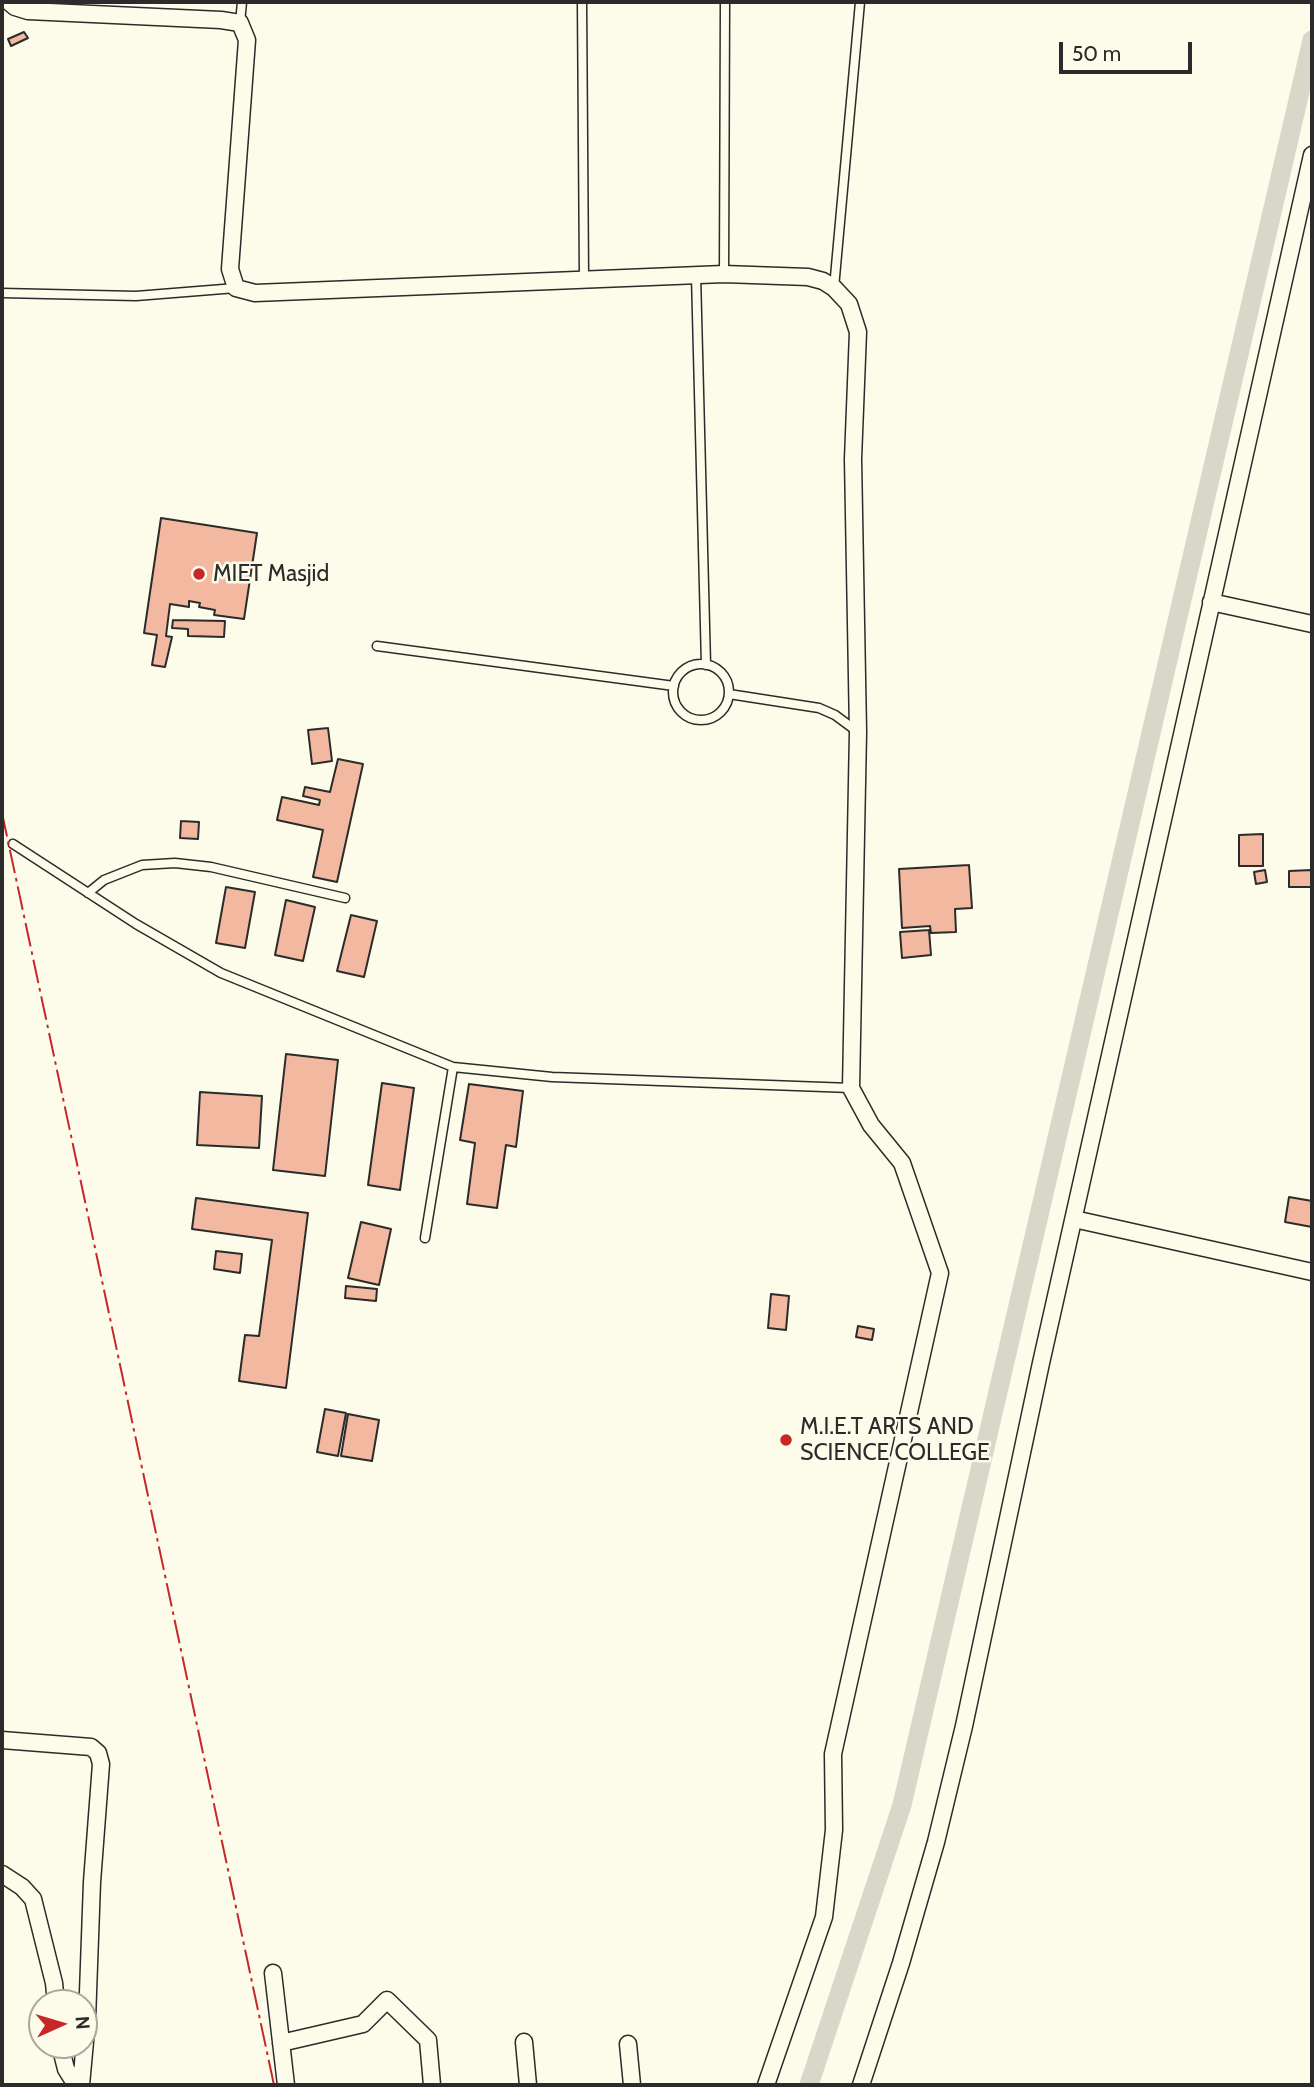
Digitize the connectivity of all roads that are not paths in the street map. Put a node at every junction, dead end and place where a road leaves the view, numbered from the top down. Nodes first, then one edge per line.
1 (9, 2) edge
2 (242, 2) edge
3 (582, 2) edge
4 (725, 2) edge
5 (860, 2) edge
6 (240, 23) junction
7 (1312, 155) edge
8 (724, 274) junction
9 (696, 275) junction
10 (584, 278) junction
11 (236, 288) junction
12 (834, 288) junction
13 (2, 293) edge
14 (1211, 602) junction
15 (1312, 624) edge
16 (377, 646) dead end
17 (706, 664) junction
18 (674, 686) junction
19 (729, 694) junction
20 (858, 732) junction
21 (13, 844) dead end
22 (88, 893) junction
23 (345, 898) dead end
24 (453, 1067) junction
25 (851, 1088) junction
26 (1074, 1219) junction
27 (425, 1238) dead end
28 (1312, 1272) edge
29 (2, 1740) edge
30 (2, 1874) edge
31 (273, 1973) dead end
32 (55, 1989) edge
33 (524, 2042) dead end
34 (281, 2043) junction
35 (628, 2044) dead end
36 (64, 2059) edge
37 (78, 2085) edge
38 (286, 2085) edge
39 (432, 2085) edge
40 (528, 2085) edge
41 (632, 2085) edge
42 (766, 2085) edge
43 (861, 2085) edge

1 - 6 street
2 - 6 lane
3 - 10 lane
4 - 8 lane
5 - 12 lane
6 - 11 street
7 - 14 street
8 - 9 street
8 - 12 street
9 - 10 street
9 - 17 lane
10 - 11 street
11 - 13 lane
12 - 20 street
14 - 15 street
14 - 26 street
16 - 18 lane
17 - 18 lane
17 - 19 lane
18 - 19 lane
19 - 20 lane
20 - 25 street
21 - 22 lane
22 - 23 lane
22 - 24 lane
24 - 25 lane
24 - 27 lane
25 - 42 street
26 - 28 street
26 - 43 street
29 - 37 street
30 - 32 street
31 - 34 street
33 - 40 street
34 - 38 street
34 - 39 street
35 - 41 street
36 - 37 street

